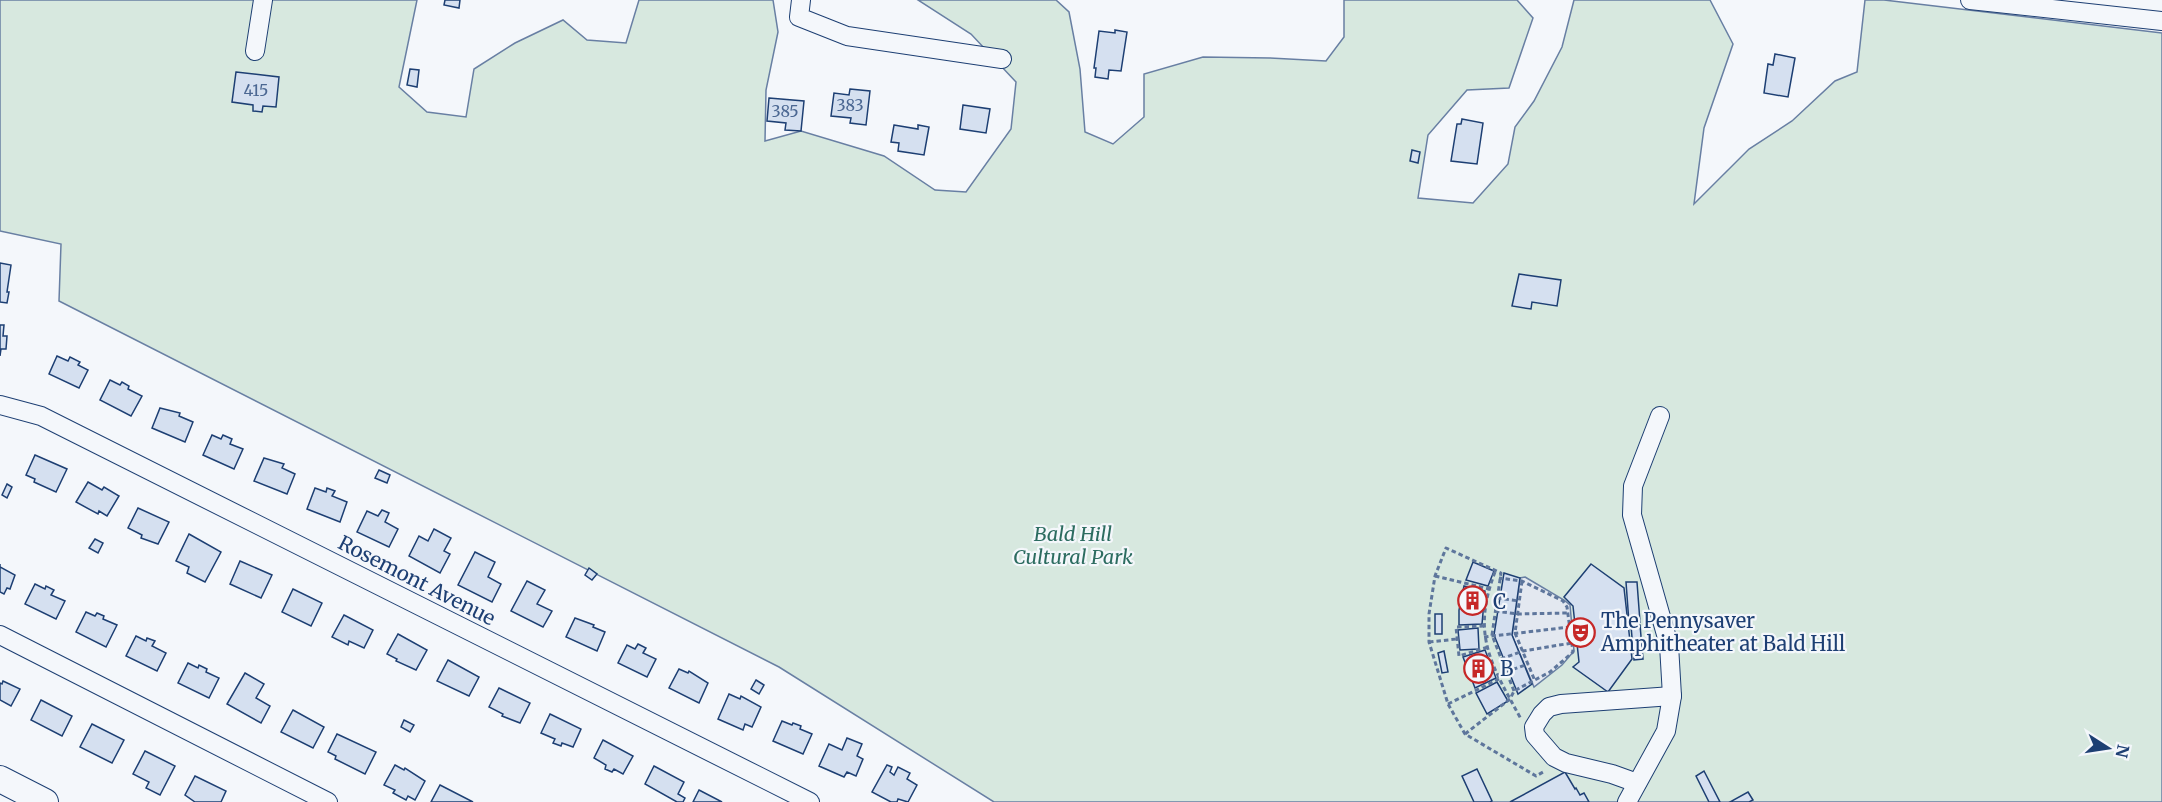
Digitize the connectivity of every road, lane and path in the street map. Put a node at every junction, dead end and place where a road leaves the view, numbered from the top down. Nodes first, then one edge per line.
1 (263, 0) edge
2 (801, 0) edge
3 (1970, 0) edge
4 (2162, 21) edge
5 (255, 51) dead end
6 (1002, 59) dead end
7 (0, 405) edge
8 (1660, 416) dead end
9 (1496, 572) junction
10 (1435, 576) junction
11 (1499, 578) junction
12 (1522, 581) junction
13 (1488, 590) junction
14 (1497, 598) junction
15 (1520, 601) junction
16 (1495, 610) junction
17 (1568, 613) junction
18 (1518, 614) junction
19 (1484, 626) junction
20 (1570, 627) junction
21 (1515, 633) junction
22 (0, 635) edge
23 (1492, 635) junction
24 (1484, 637) junction
25 (1457, 639) junction
26 (1429, 642) junction
27 (1572, 643) junction
28 (1488, 647) junction
29 (1523, 651) junction
30 (1501, 659) junction
31 (1528, 664) junction
32 (1506, 672) junction
33 (1499, 679) junction
34 (1535, 681) junction
35 (1514, 691) junction
36 (1672, 696) junction
37 (1510, 699) junction
38 (1448, 704) junction
39 (1521, 719) dead end
40 (1465, 734) junction
41 (1548, 768) dead end
42 (0, 779) edge
43 (1637, 783) junction
44 (45, 802) edge
45 (328, 802) edge
46 (810, 802) edge
47 (1627, 802) edge

1 - 5 street
2 - 6 street
3 - 4 street
7 - 46 street, Rosemont Avenue
8 - 36 street
9 - 10 path
9 - 11 path
9 - 13 path
10 - 13 path
10 - 26 path
11 - 12 path
11 - 14 path
12 - 15 path
12 - 17 path
13 - 19 path
14 - 15 path
14 - 16 path
15 - 18 path
16 - 18 path
16 - 23 path
17 - 18 path
17 - 20 path
18 - 21 path
19 - 24 path
19 - 25 path
20 - 21 path
20 - 27 path
21 - 23 path
21 - 29 path
22 - 45 street
23 - 24 path
23 - 30 path
24 - 28 path
25 - 26 path
25 - 28 path
26 - 38 path
27 - 29 path
27 - 34 path
28 - 33 path
29 - 30 path
29 - 31 path
30 - 32 path
31 - 32 path
31 - 34 path
32 - 35 path
33 - 37 path
33 - 38 path
34 - 35 path
35 - 37 path
36 - 43 street
36 - 43 street
37 - 39 path
37 - 40 path
38 - 40 path
40 - 41 path
42 - 44 highway
43 - 47 street

